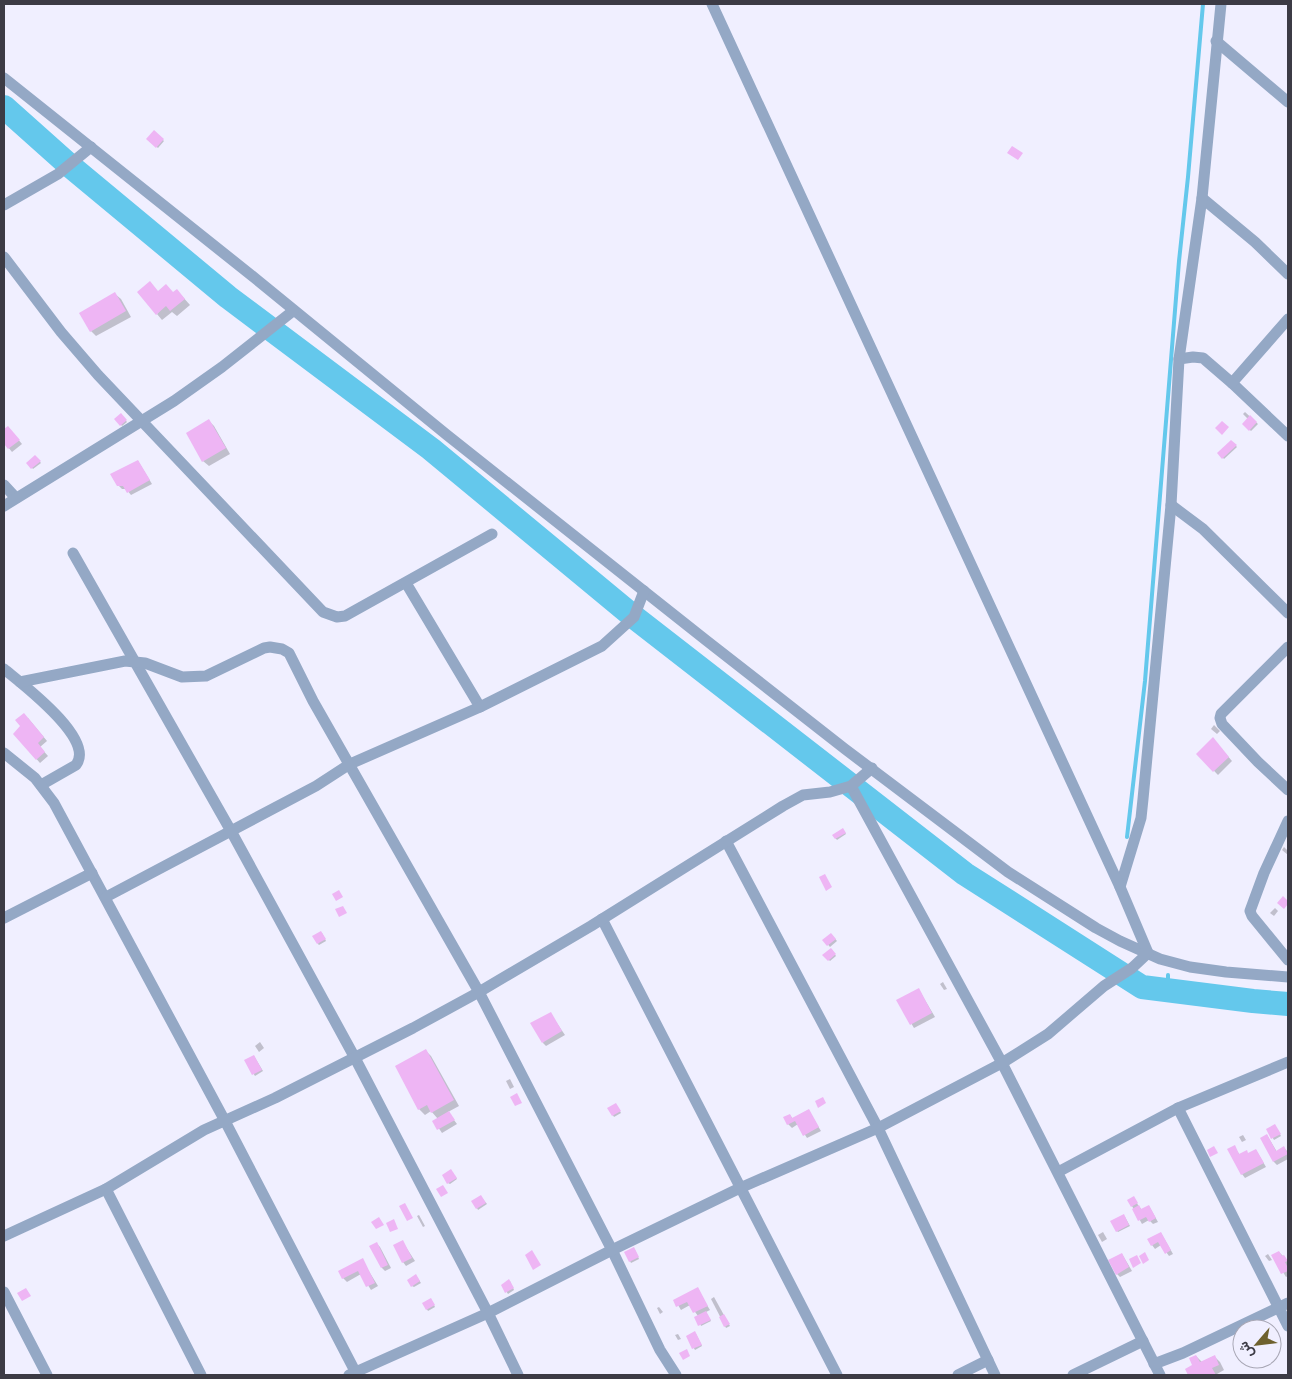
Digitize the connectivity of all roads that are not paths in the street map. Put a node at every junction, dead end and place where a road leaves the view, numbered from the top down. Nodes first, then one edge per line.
1 (712, 4) edge
2 (1221, 4) edge
3 (1216, 41) junction
4 (4, 78) edge
5 (1288, 102) edge
6 (91, 147) junction
7 (1202, 198) junction
8 (4, 205) edge
9 (4, 257) edge
10 (1288, 274) edge
11 (293, 311) junction
12 (1288, 319) edge
13 (1179, 359) junction
14 (1232, 383) junction
15 (142, 421) junction
16 (1288, 436) edge
17 (4, 486) edge
18 (16, 498) junction
19 (1171, 505) junction
20 (4, 506) edge
21 (492, 534) dead end
22 (73, 553) dead end
23 (406, 583) junction
24 (644, 590) junction
25 (1288, 613) edge
26 (1288, 647) edge
27 (134, 662) junction
28 (4, 669) edge
29 (20, 682) junction
30 (480, 707) junction
31 (4, 753) edge
32 (350, 764) junction
33 (872, 768) junction
34 (41, 785) junction
35 (851, 786) junction
36 (1288, 790) edge
37 (1288, 820) edge
38 (231, 831) junction
39 (726, 841) junction
40 (92, 873) junction
41 (1120, 887) junction
42 (106, 897) junction
43 (4, 918) edge
44 (602, 919) junction
45 (1148, 953) junction
46 (1288, 959) edge
47 (1288, 977) edge
48 (479, 992) junction
49 (355, 1058) junction
50 (1288, 1062) edge
51 (1002, 1063) junction
52 (1178, 1108) junction
53 (225, 1121) junction
54 (878, 1128) junction
55 (1058, 1172) junction
56 (740, 1188) junction
57 (106, 1189) junction
58 (4, 1236) edge
59 (612, 1250) junction
60 (4, 1292) edge
61 (1284, 1305) edge
62 (488, 1313) junction
63 (1288, 1326) edge
64 (1142, 1341) junction
65 (988, 1360) junction
66 (1154, 1364) junction
67 (354, 1374) edge
68 (47, 1375) edge
69 (201, 1375) edge
70 (518, 1375) edge
71 (676, 1375) edge
72 (837, 1375) edge
73 (958, 1375) edge
74 (995, 1375) edge
75 (1073, 1375) edge
76 (1160, 1375) edge

1 - 41 street
2 - 3 street
3 - 5 street
3 - 7 street
4 - 6 street
6 - 8 street
6 - 11 street
7 - 10 street
7 - 13 street
9 - 15 street
11 - 15 street
11 - 24 street
12 - 14 street
13 - 14 street
13 - 19 street
14 - 16 street
15 - 18 street
15 - 23 street
17 - 18 street
18 - 20 street
19 - 25 street
19 - 41 street
21 - 23 street
22 - 27 street
23 - 30 street
24 - 30 street
24 - 33 street
26 - 36 street
27 - 29 street
27 - 32 street
27 - 38 street
28 - 29 street
29 - 34 street
30 - 32 street
31 - 34 street
32 - 38 street
32 - 48 street
33 - 35 street
33 - 45 street
34 - 40 street
35 - 39 street
35 - 51 street
37 - 46 street
38 - 42 street
38 - 49 street
39 - 44 street
39 - 54 street
40 - 42 street
40 - 43 street
41 - 45 street
42 - 53 street
44 - 48 street
44 - 56 street
45 - 47 street
45 - 51 street
48 - 49 street
48 - 59 street
49 - 53 street
49 - 62 street
50 - 52 street
51 - 54 street
51 - 55 street
52 - 55 street
52 - 61 street
53 - 57 street
53 - 67 street
54 - 56 street
54 - 65 street
55 - 64 street
56 - 59 street
56 - 72 street
57 - 58 street
57 - 69 street
59 - 62 street
59 - 71 street
60 - 68 street
61 - 63 street
61 - 66 street
62 - 67 street
62 - 70 street
64 - 66 street
64 - 75 street
65 - 73 street
65 - 74 street
66 - 76 street

